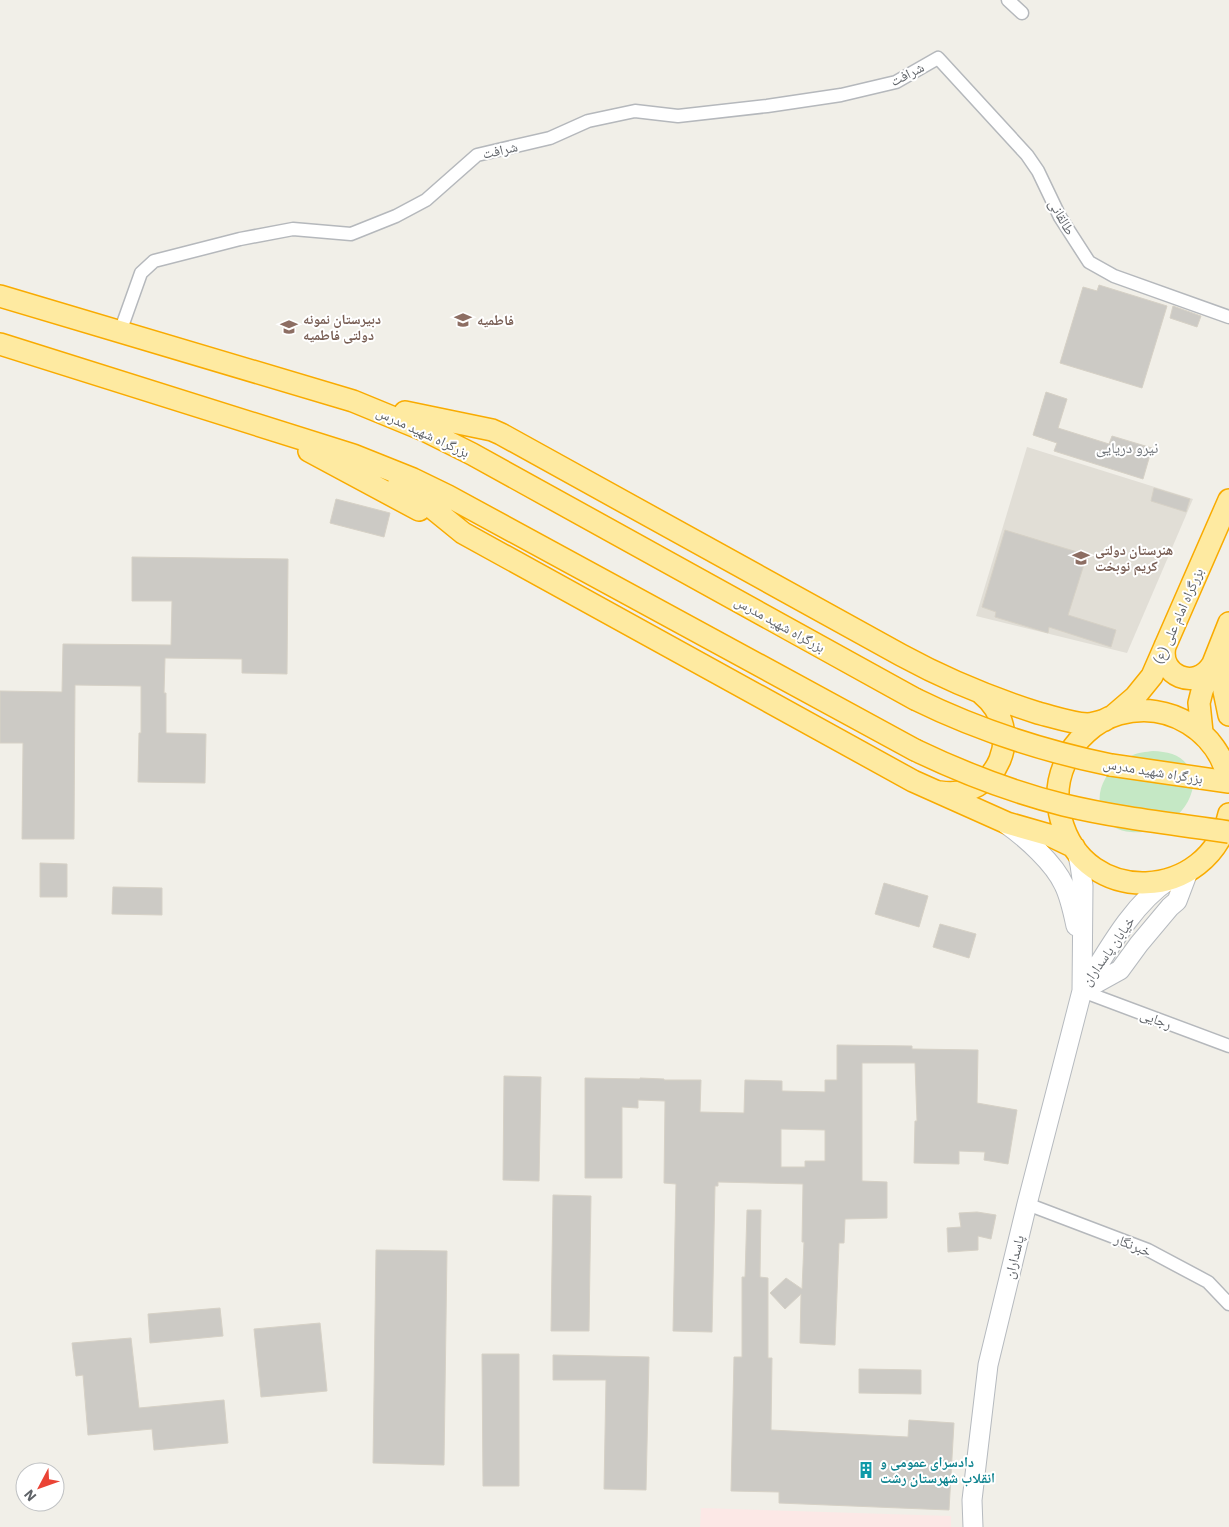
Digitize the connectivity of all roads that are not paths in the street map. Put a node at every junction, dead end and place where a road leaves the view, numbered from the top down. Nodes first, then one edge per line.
1 (1008, 0) edge
2 (1022, 13) dead end
3 (938, 58) joint
4 (0, 296) edge
5 (1229, 317) edge
6 (120, 332) junction
7 (0, 344) edge
8 (353, 401) junction
9 (262, 426) junction
10 (378, 464) junction
11 (1229, 500) edge
12 (463, 533) junction
13 (1228, 626) edge
14 (1165, 646) junction
15 (1212, 665) junction
16 (976, 691) junction
17 (1229, 715) edge
18 (1107, 719) junction
19 (1203, 734) junction
20 (1229, 750) edge
21 (1229, 782) edge
22 (935, 791) junction
23 (1229, 814) edge
24 (1001, 820) junction
25 (1229, 832) edge
26 (1075, 849) junction
27 (1229, 856) edge
28 (1183, 874) junction
29 (1082, 949) junction
30 (1082, 991) junction
31 (1229, 1046) edge
32 (1027, 1204) junction
33 (1229, 1304) edge
34 (973, 1527) edge

1 - 2 street
3 - 5 street, طالقانی
3 - 6 street, شرافت
4 - 6 highway, بزرگراه شهید مدرس
6 - 8 highway, بزرگراه شهید مدرس
7 - 9 highway
8 - 16 highway, بزرگراه شهید مدرس
8 - 21 highway, بزرگراه شهید مدرس, bridge
9 - 10 highway
9 - 12 highway
10 - 12 highway
10 - 25 highway, bridge
11 - 14 highway, بزرگراه امام علی (ع)
12 - 22 highway
13 - 15 highway
13 - 17 highway
14 - 15 highway
14 - 18 highway, بزرگراه امام علی (ع)
15 - 19 highway
16 - 18 highway, بزرگراه شهید مدرس
16 - 22 highway
18 - 19 highway
18 - 26 highway, بزرگراه امام علی (ع)
19 - 20 highway
19 - 21 highway
22 - 24 highway
23 - 28 highway
24 - 26 highway
24 - 29 main road
26 - 28 highway
26 - 29 main road, خیابان پاسداران
27 - 28 highway
28 - 30 main road, خیابان پاسداران
29 - 30 main road, خیابان پاسداران
30 - 31 street, رجایی
30 - 32 main road, پاسداران
32 - 33 street, خبرنگار
32 - 34 main road, پاسداران

